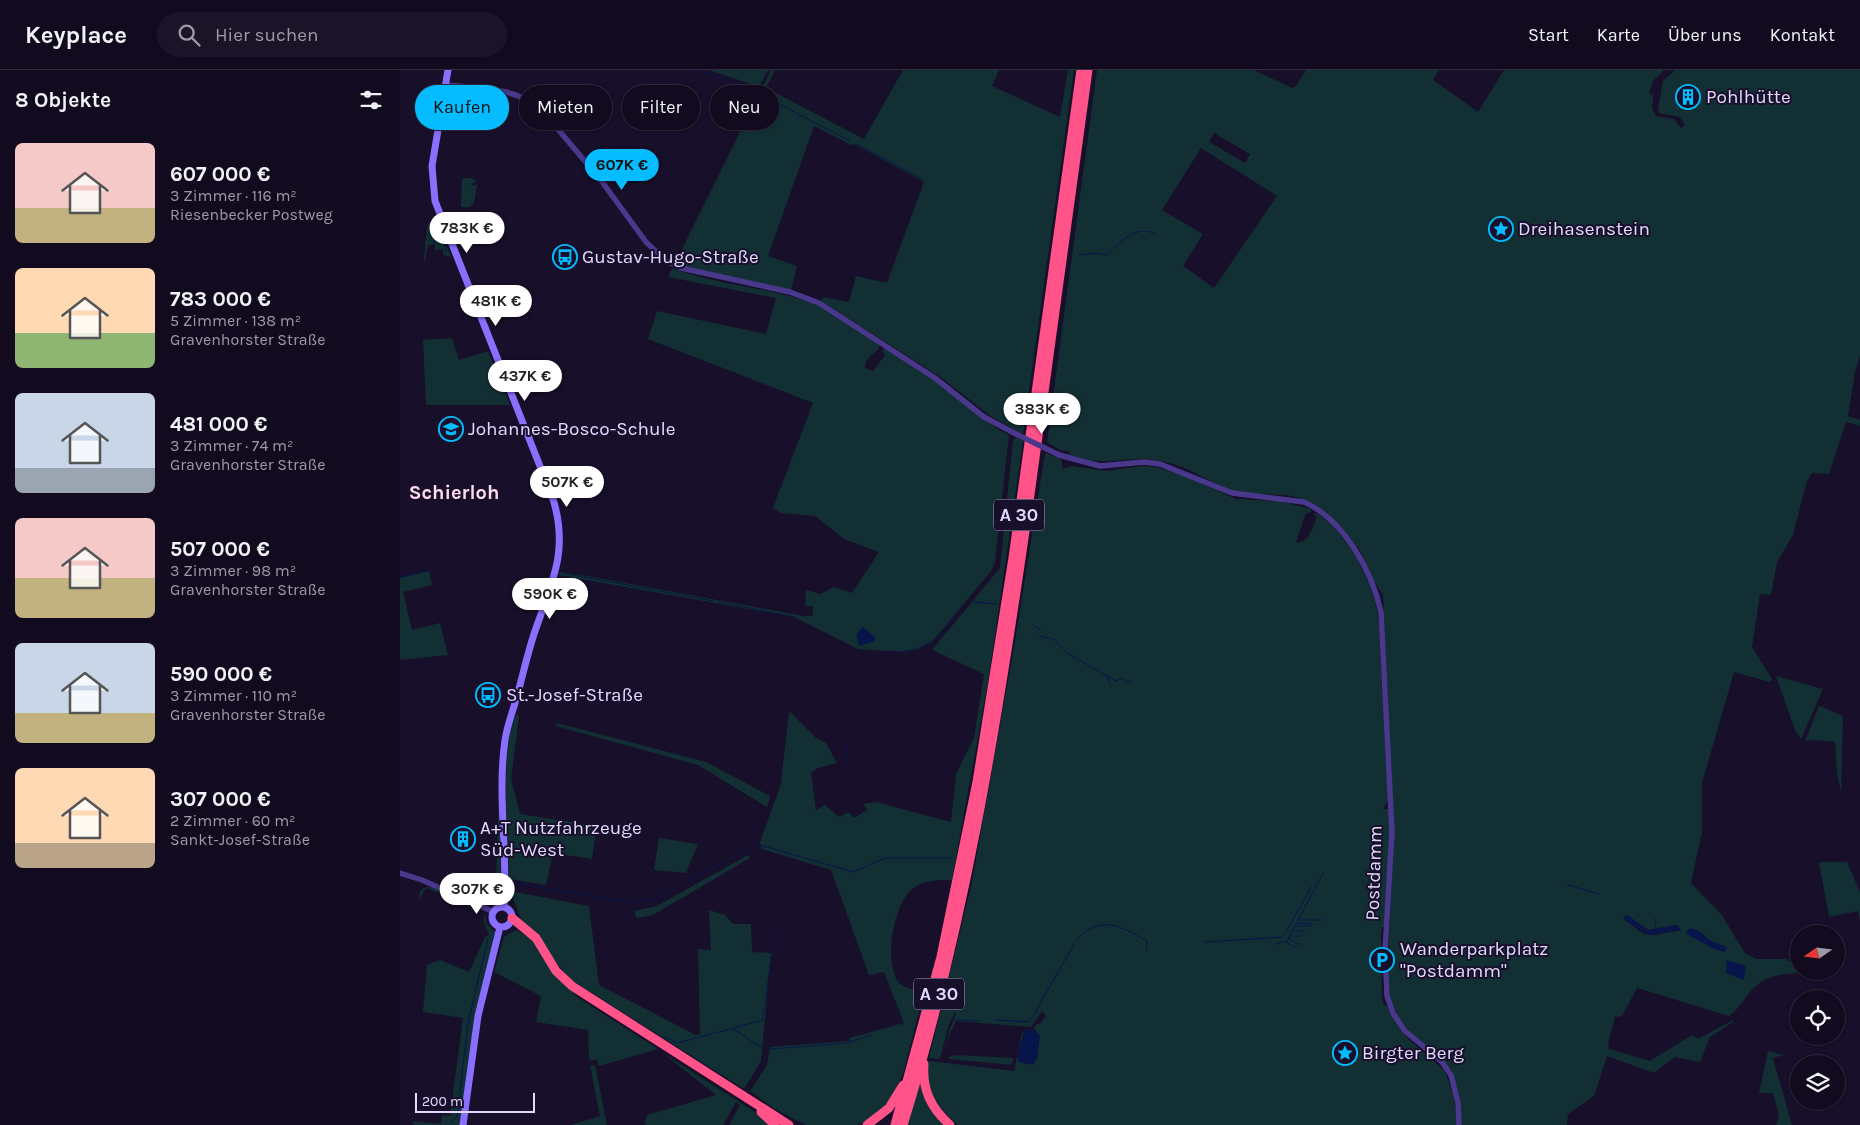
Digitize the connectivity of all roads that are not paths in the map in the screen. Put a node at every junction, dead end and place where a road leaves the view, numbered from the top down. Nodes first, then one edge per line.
1 (448, 70) edge
2 (1081, 70) edge
3 (1088, 70) edge
4 (445, 85) edge
5 (509, 93) edge
6 (438, 130) edge
7 (400, 873) edge
8 (504, 907) junction
9 (494, 912) junction
10 (512, 918) junction
11 (504, 927) junction
12 (527, 930) junction
13 (921, 1048) junction
14 (917, 1065) junction
15 (782, 1124) edge
16 (463, 1125) edge
17 (796, 1125) edge
18 (866, 1125) edge
19 (895, 1125) edge
20 (902, 1125) edge
21 (950, 1125) edge
22 (1459, 1125) edge

1 - 4 main road
2 - 13 highway, A 30
3 - 13 highway, A 30
5 - 22 street, Postdamm, bridge
6 - 8 main road
7 - 9 street
8 - 9 main road
8 - 10 main road
9 - 11 main road
10 - 11 main road
10 - 12 highway
11 - 12 highway
11 - 16 main road
12 - 15 highway
13 - 14 highway, A 30
14 - 18 highway
14 - 19 highway, A 30
14 - 20 highway, A 30
14 - 21 highway
15 - 17 highway

